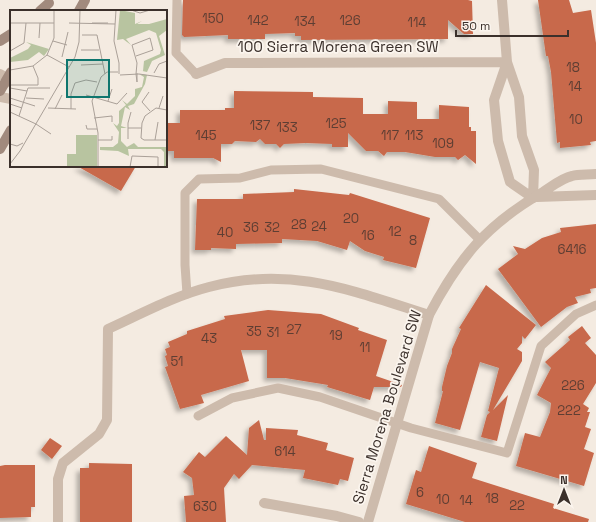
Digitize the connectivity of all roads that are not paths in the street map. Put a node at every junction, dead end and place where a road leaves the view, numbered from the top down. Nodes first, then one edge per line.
1 (85, 0) edge
2 (177, 0) edge
3 (502, 0) edge
4 (80, 10) edge
5 (10, 35) edge
6 (0, 41) edge
7 (507, 62) junction
8 (196, 74) joint
9 (7, 77) edge
10 (0, 91) edge
11 (0, 97) edge
12 (10, 100) edge
13 (10, 132) edge
14 (0, 149) edge
15 (596, 174) edge
16 (596, 195) edge
17 (533, 198) junction
18 (479, 239) junction
19 (188, 294) junction
20 (596, 305) edge
21 (429, 315) junction
22 (198, 416) dead end
23 (396, 423) junction
24 (264, 503) dead end
25 (58, 522) edge
26 (359, 522) edge
27 (368, 522) edge

1 - 4 main road
2 - 8 lane
3 - 7 street
5 - 6 main road
7 - 8 street, 100 Sierra Morena Green SW
7 - 17 street
7 - 17 street
9 - 10 main road
11 - 12 street
13 - 14 main road
15 - 17 street, Sierra Morena Boulevard SW
16 - 17 street
17 - 18 street, Sierra Morena Boulevard SW
18 - 19 lane
18 - 21 street, Sierra Morena Boulevard SW
19 - 21 street
19 - 25 street
20 - 23 lane
21 - 23 street, Sierra Morena Boulevard SW
22 - 23 lane
23 - 27 street, Sierra Morena Boulevard SW
24 - 26 street

